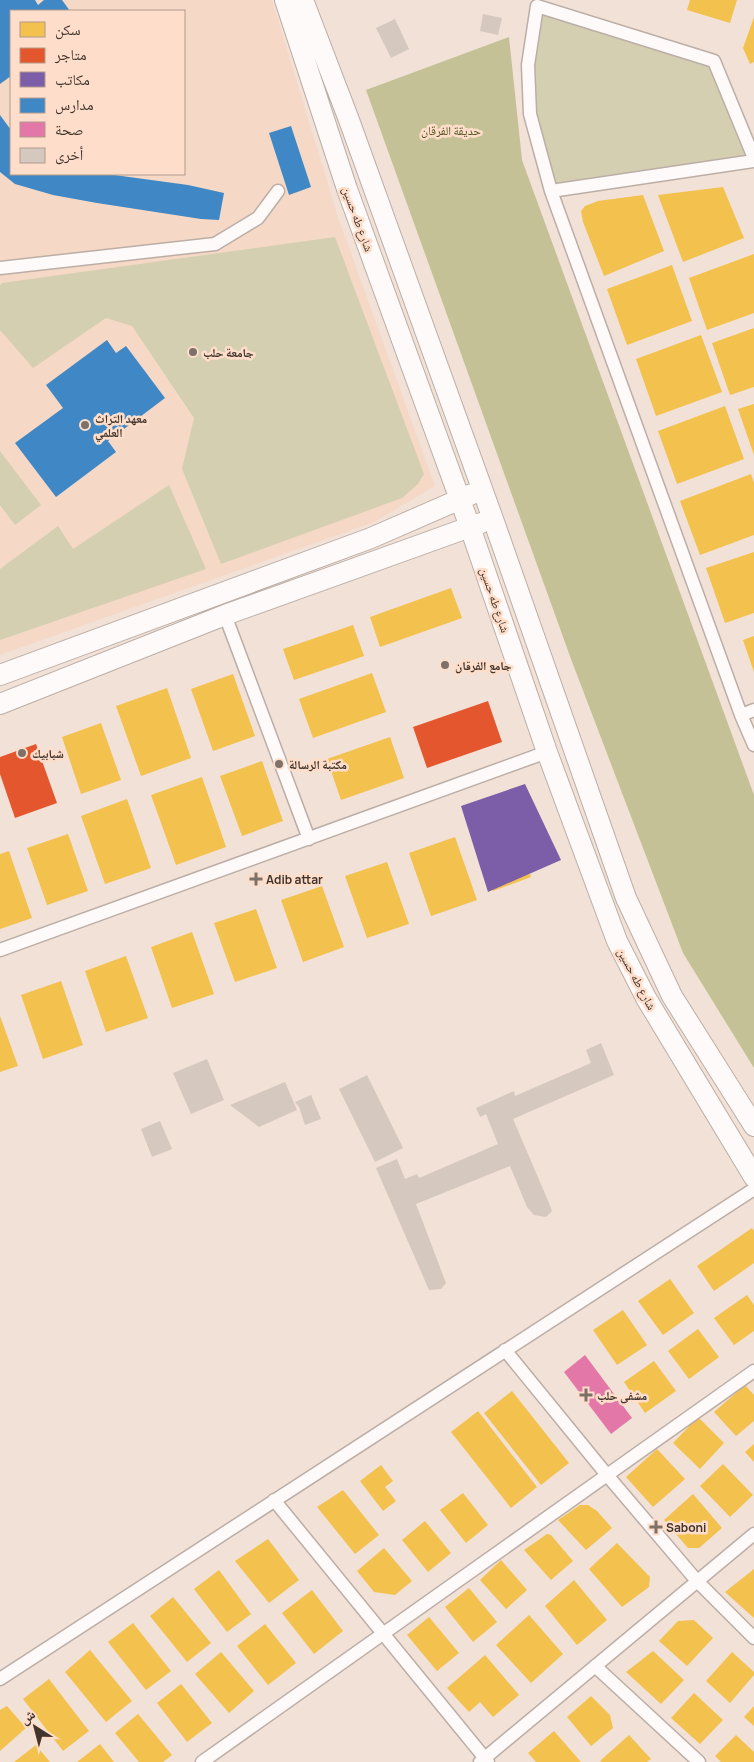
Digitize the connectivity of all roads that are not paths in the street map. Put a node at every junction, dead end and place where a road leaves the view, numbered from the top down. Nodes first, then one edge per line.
1 (285, 0) edge
2 (303, 0) edge
3 (754, 160) edge
4 (278, 191) dead end
5 (551, 192) junction
6 (0, 268) edge
7 (482, 490) junction
8 (459, 499) junction
9 (492, 519) junction
10 (470, 527) junction
11 (225, 615) junction
12 (0, 675) edge
13 (0, 704) edge
14 (754, 710) edge
15 (741, 715) junction
16 (754, 745) edge
17 (547, 752) junction
18 (309, 839) junction
19 (0, 950) edge
20 (754, 1126) edge
21 (754, 1177) edge
22 (754, 1189) edge
23 (505, 1350) junction
24 (754, 1371) edge
25 (607, 1475) junction
26 (274, 1500) junction
27 (754, 1534) edge
28 (697, 1581) junction
29 (383, 1635) junction
30 (754, 1638) edge
31 (595, 1666) junction
32 (0, 1678) edge
33 (484, 1761) edge
34 (202, 1762) edge
35 (699, 1762) edge

1 - 8 main road, شارع طه حسين
2 - 7 main road, شارع طه حسين
3 - 5 street
3 - 5 street
4 - 6 street
5 - 15 street
7 - 8 main road
7 - 9 main road, شارع طه حسين
8 - 10 main road, شارع طه حسين
8 - 12 main road
9 - 10 main road
9 - 20 main road, شارع طه حسين
10 - 11 main road
10 - 17 main road, شارع طه حسين
11 - 13 main road
11 - 18 street
14 - 15 street
15 - 16 street
17 - 18 street
17 - 21 main road, شارع طه حسين
18 - 19 street
22 - 23 street
23 - 25 street
23 - 26 street
24 - 25 street
25 - 28 street
25 - 29 street
26 - 29 street
26 - 32 street
27 - 28 street
28 - 30 street
28 - 31 street
29 - 33 street
29 - 34 street
31 - 33 street
31 - 35 street

